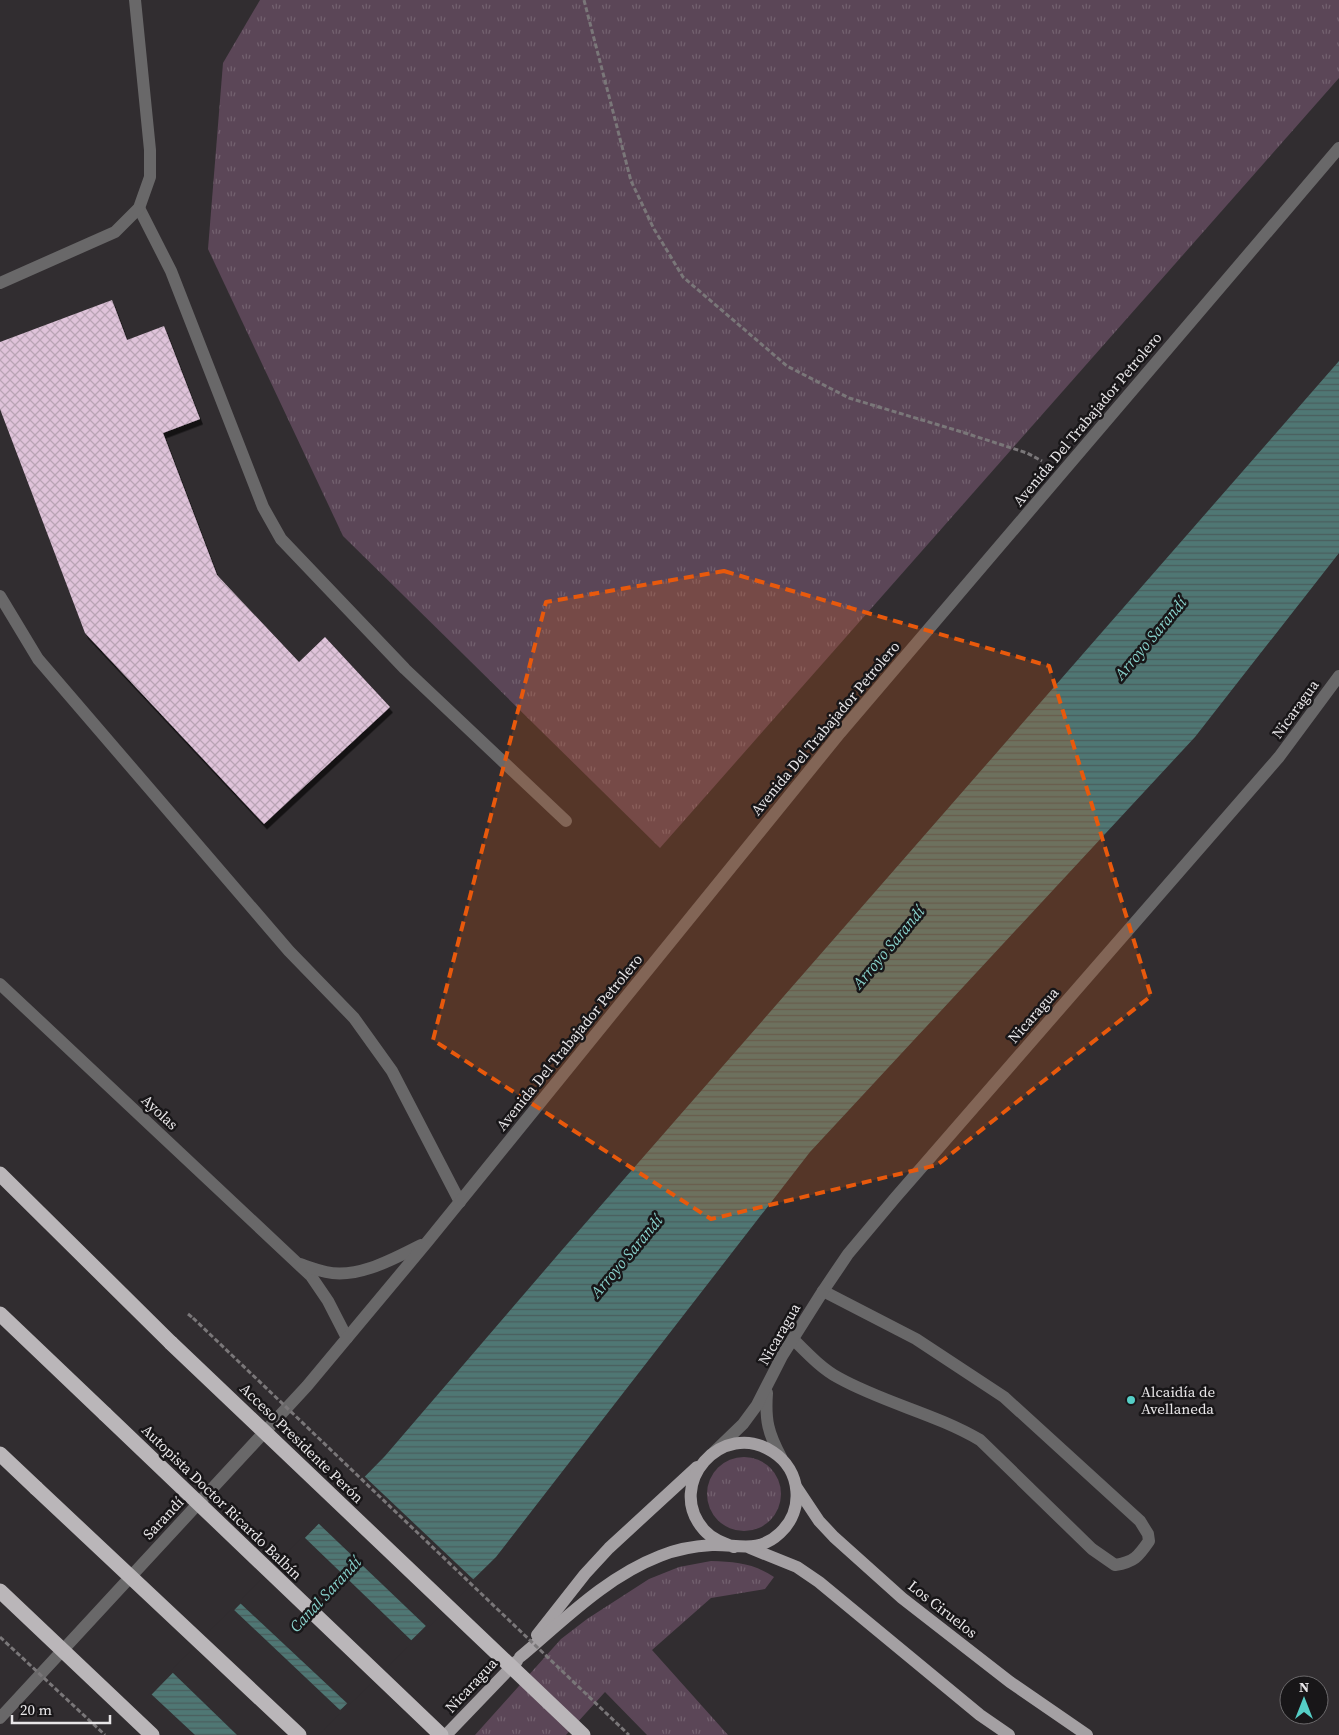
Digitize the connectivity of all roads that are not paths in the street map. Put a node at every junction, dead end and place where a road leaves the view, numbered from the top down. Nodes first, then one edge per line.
1 (135, 0) edge
2 (1339, 148) edge
3 (139, 208) junction
4 (0, 283) edge
5 (0, 596) edge
6 (1339, 676) edge
7 (566, 821) dead end
8 (0, 984) edge
9 (0, 1174) edge
10 (460, 1202) junction
11 (428, 1241) junction
12 (298, 1263) junction
13 (823, 1291) junction
14 (0, 1314) edge
15 (347, 1338) junction
16 (793, 1339) junction
17 (767, 1388) junction
18 (714, 1452) junction
19 (0, 1454) edge
20 (781, 1457) junction
21 (701, 1464) junction
22 (797, 1488) junction
23 (734, 1547) junction
24 (750, 1548) junction
25 (0, 1592) edge
26 (520, 1657) junction
27 (0, 1718) edge
28 (152, 1735) edge
29 (300, 1735) edge
30 (441, 1735) edge
31 (446, 1735) edge
32 (582, 1735) edge
33 (1010, 1735) edge
34 (1087, 1735) edge

1 - 3 street
2 - 10 street, Avenida Del Trabajador Petrolero
3 - 4 street
3 - 7 street
5 - 10 street
6 - 13 street, Nicaragua
8 - 12 street, Ayolas
9 - 32 highway, Acceso Presidente Perón, bridge
10 - 11 street, Avenida Del Trabajador Petrolero
11 - 12 street, Ayolas
11 - 15 street, Avenida Del Trabajador Petrolero
12 - 15 street, Ayolas
13 - 16 street, Nicaragua
13 - 16 street
14 - 30 highway, Autopista Doctor Ricardo Balbín, bridge
15 - 27 street, Sarandí
16 - 17 street, Nicaragua
17 - 18 street, Nicaragua
17 - 20 street, Nicaragua
18 - 20 main road
18 - 21 main road
19 - 29 highway, bridge
20 - 22 main road
21 - 23 main road
21 - 26 main road, Nicaragua
22 - 24 main road
22 - 34 main road, Los Ciruelos
23 - 24 main road
23 - 26 main road, Nicaragua
24 - 33 main road
25 - 28 highway, bridge
26 - 31 main road, Nicaragua

